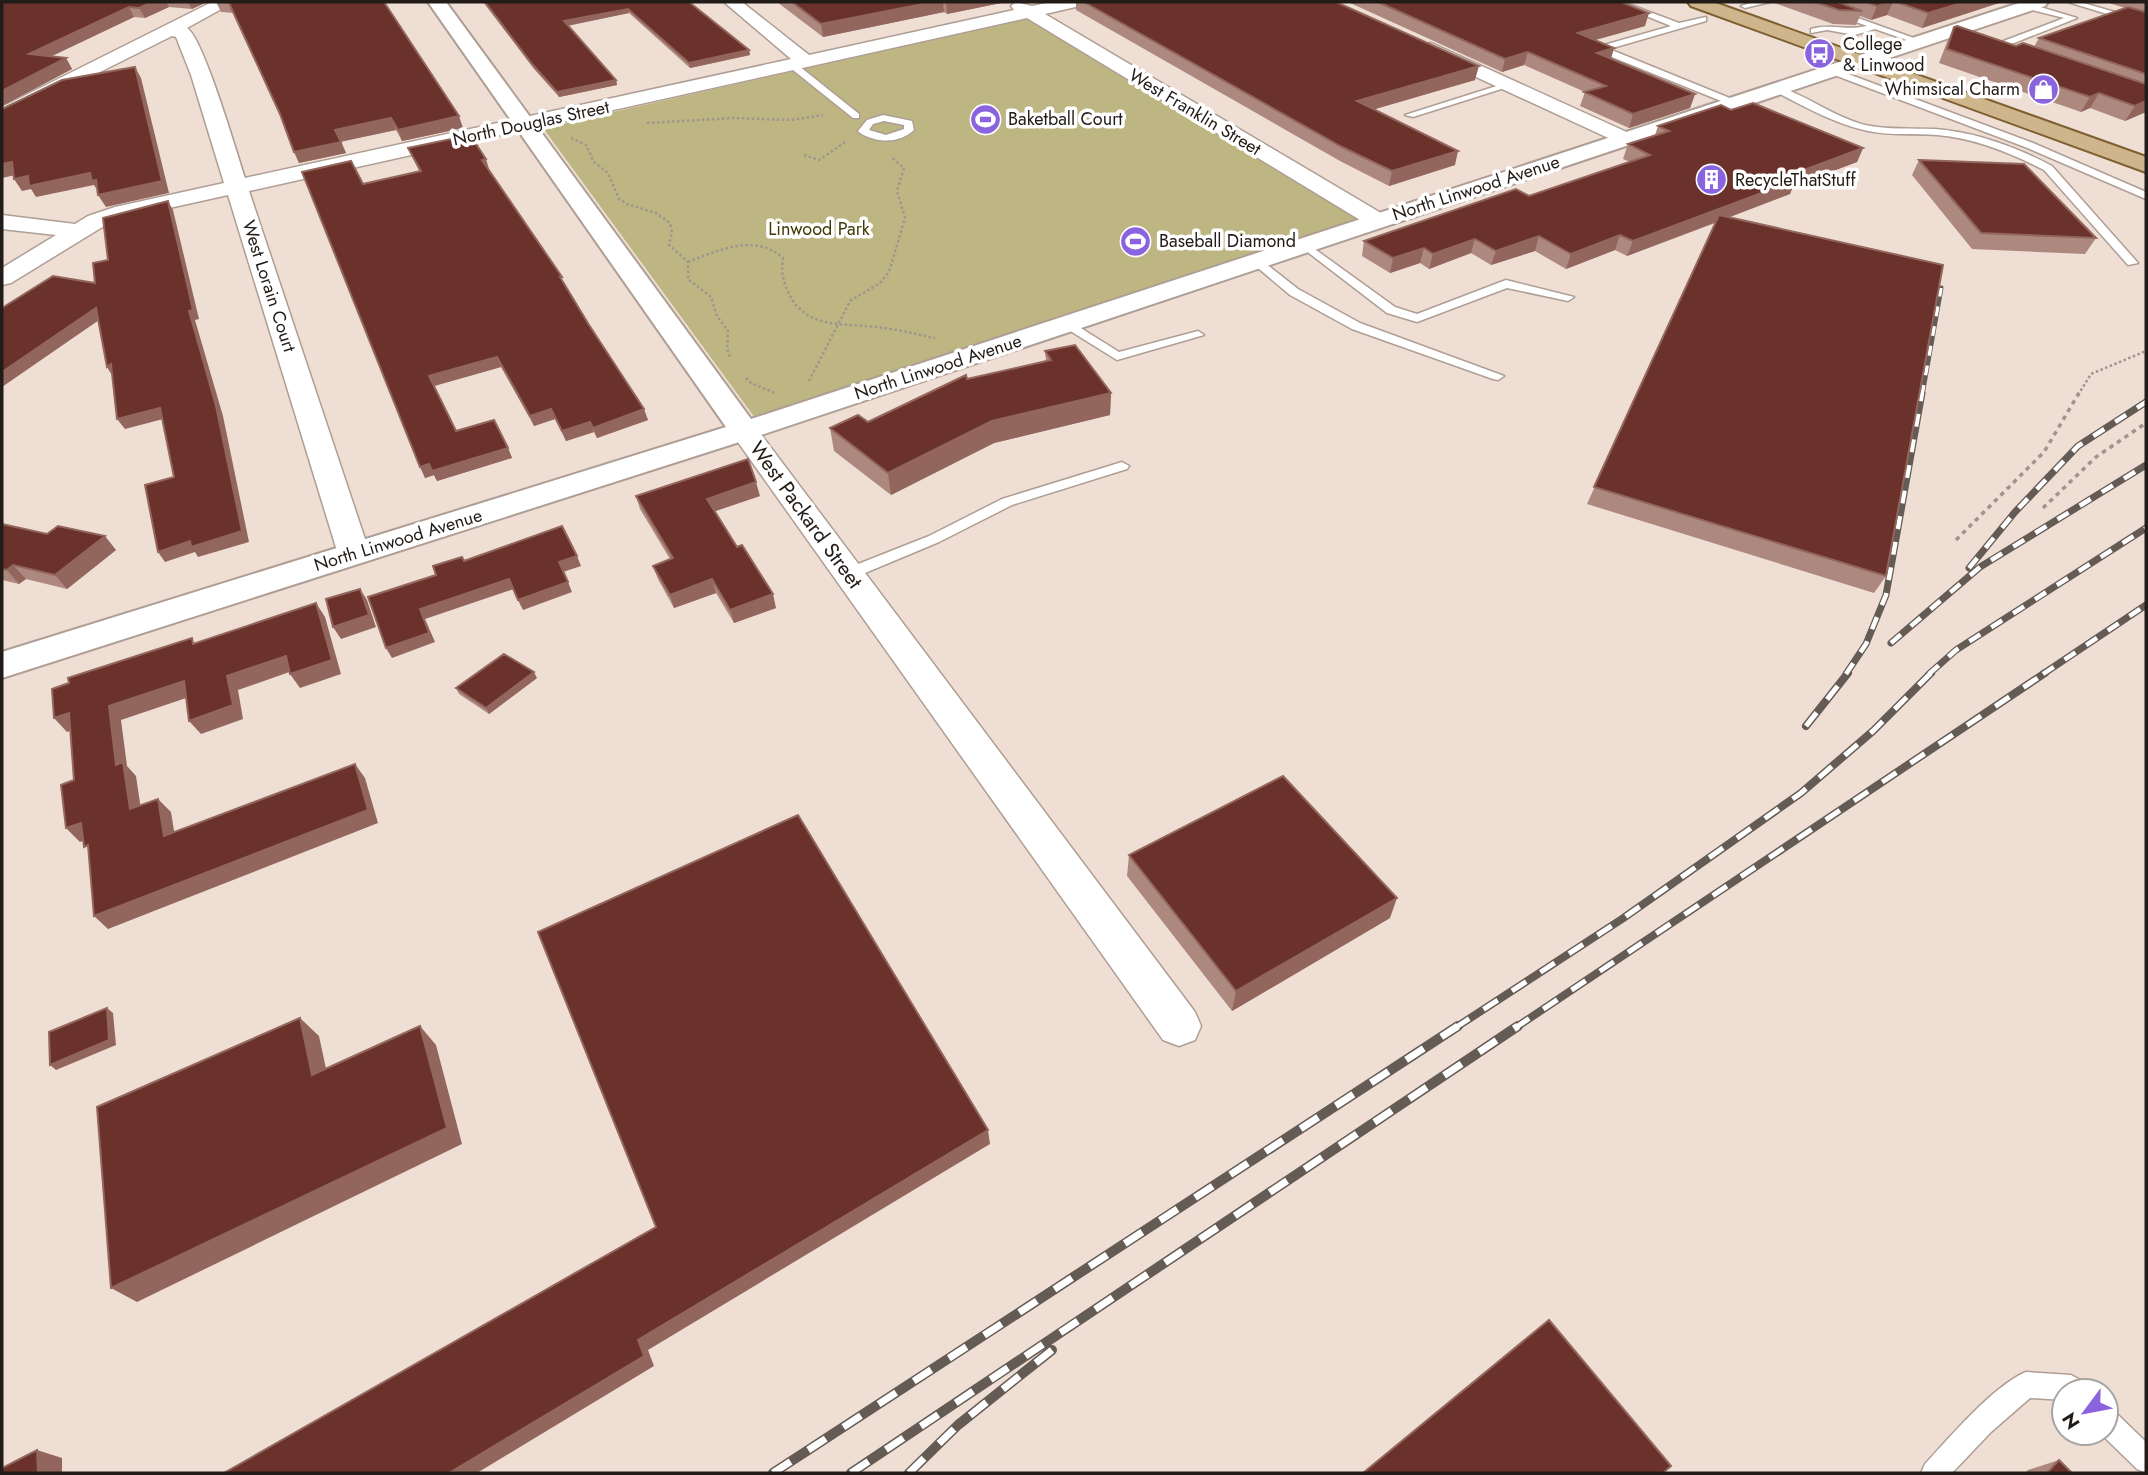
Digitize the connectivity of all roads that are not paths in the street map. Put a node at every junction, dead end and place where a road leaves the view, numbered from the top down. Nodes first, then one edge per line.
1 (225, 2) edge
2 (437, 2) edge
3 (732, 2) edge
4 (1074, 2) edge
5 (1616, 2) edge
6 (1766, 2) edge
7 (1807, 2) edge
8 (2072, 2) edge
9 (1739, 4) edge
10 (2033, 4) edge
11 (1021, 7) edge
12 (1703, 7) edge
13 (2146, 24) edge
14 (1679, 26) junction
15 (1876, 26) junction
16 (170, 30) junction
17 (1814, 31) junction
18 (1413, 41) edge
19 (1921, 42) junction
20 (2009, 51) edge
21 (1870, 59) junction
22 (798, 63) junction
23 (1832, 71) junction
24 (1509, 85) junction
25 (1777, 89) junction
26 (1734, 103) junction
27 (852, 113) junction
28 (2, 115) edge
29 (1410, 115) dead end
30 (876, 120) junction
31 (526, 125) junction
32 (863, 130) junction
33 (1624, 138) junction
34 (2146, 152) edge
35 (2146, 165) edge
36 (237, 187) junction
37 (2146, 196) edge
38 (1378, 221) junction
39 (2, 222) edge
40 (77, 231) junction
41 (1305, 245) junction
42 (1256, 261) junction
43 (2132, 263) dead end
44 (2, 278) edge
45 (1568, 297) dead end
46 (1391, 310) junction
47 (1068, 324) junction
48 (1356, 326) junction
49 (1198, 335) dead end
50 (1498, 376) dead end
51 (744, 431) junction
52 (1122, 466) dead end
53 (355, 554) junction
54 (848, 573) junction
55 (2, 665) edge
56 (1179, 1026) dead end
57 (2050, 1387) edge
58 (2120, 1435) edge
59 (2146, 1460) edge
60 (1934, 1473) edge

1 - 16 street
2 - 31 street, West Packard Street
3 - 22 street
4 - 11 street, North Douglas Street
5 - 14 lane
6 - 9 lane
7 - 15 lane
8 - 13 lane
9 - 12 main road
9 - 17 main road
10 - 19 street, North Linwood Avenue
10 - 20 lane
11 - 22 street, North Douglas Street
11 - 38 street, West Franklin Street
12 - 14 lane
12 - 21 main road
14 - 26 lane
15 - 17 lane
15 - 19 lane
16 - 28 street
16 - 36 street, West Lorain Court
17 - 21 main road
18 - 24 street
19 - 21 street, North Linwood Avenue
21 - 23 street, North Linwood Avenue
21 - 34 main road
21 - 35 main road
22 - 27 lane
22 - 31 street, North Douglas Street
23 - 25 street, North Linwood Avenue
23 - 37 lane
24 - 29 lane
24 - 33 street
25 - 26 street, North Linwood Avenue
25 - 43 lane
26 - 33 street, North Linwood Avenue
27 - 30 lane
27 - 32 lane
30 - 32 lane
30 - 32 lane
31 - 36 street, North Douglas Street
31 - 51 street, West Packard Street
33 - 38 street, North Linwood Avenue
36 - 40 street, North Douglas Street
36 - 53 street, West Lorain Court
38 - 41 street, North Linwood Avenue
39 - 40 street
40 - 44 street, North Douglas Street
41 - 42 street, North Linwood Avenue
41 - 46 lane
42 - 47 street, North Linwood Avenue
42 - 48 lane
45 - 46 lane
46 - 48 lane
47 - 49 lane
47 - 51 street, North Linwood Avenue
48 - 50 lane
51 - 53 street, North Linwood Avenue
51 - 54 street, West Packard Street
52 - 54 lane
53 - 55 street, North Linwood Avenue
54 - 56 street, West Packard Street
57 - 60 lane
58 - 59 lane

